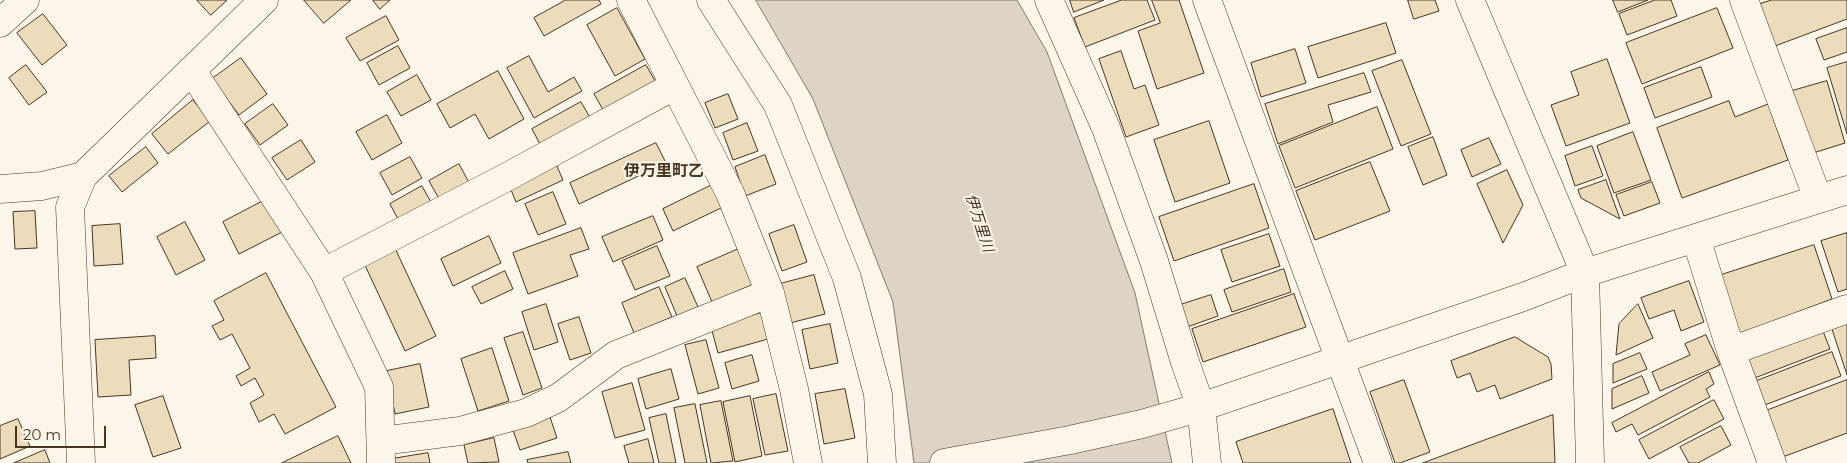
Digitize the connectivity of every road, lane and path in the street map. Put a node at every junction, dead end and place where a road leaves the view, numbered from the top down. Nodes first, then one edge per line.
1 (25, 0) edge
2 (264, 0) edge
3 (631, 0) edge
4 (711, 0) edge
5 (1049, 0) edge
6 (1207, 0) edge
7 (1470, 0) edge
8 (1744, 0) edge
9 (0, 24) edge
10 (192, 71) junction
11 (674, 86) junction
12 (83, 176) junction
13 (0, 189) edge
14 (1847, 190) edge
15 (1818, 199) junction
16 (1696, 238) junction
17 (324, 272) junction
18 (1585, 273) junction
19 (770, 293) junction
20 (1847, 309) edge
21 (1731, 351) junction
22 (1341, 360) junction
23 (1202, 407) junction
24 (381, 452) edge
25 (81, 463) edge
26 (808, 463) edge
27 (882, 463) edge
28 (944, 463) edge
29 (1207, 463) edge
30 (1378, 463) edge
31 (1590, 463) edge
32 (1772, 463) edge

1 - 9 street
2 - 10 street
3 - 11 street
4 - 27 street
5 - 23 street
6 - 22 street
7 - 18 street
8 - 15 street
10 - 12 street
10 - 17 street
11 - 17 street
11 - 19 street
12 - 13 street
12 - 25 street
14 - 15 street
15 - 16 street
16 - 18 street
16 - 21 street
17 - 24 street
18 - 22 street
18 - 31 street
19 - 24 street
19 - 26 street
20 - 21 street
21 - 32 street
22 - 23 street
22 - 30 street
23 - 28 street
23 - 29 street

